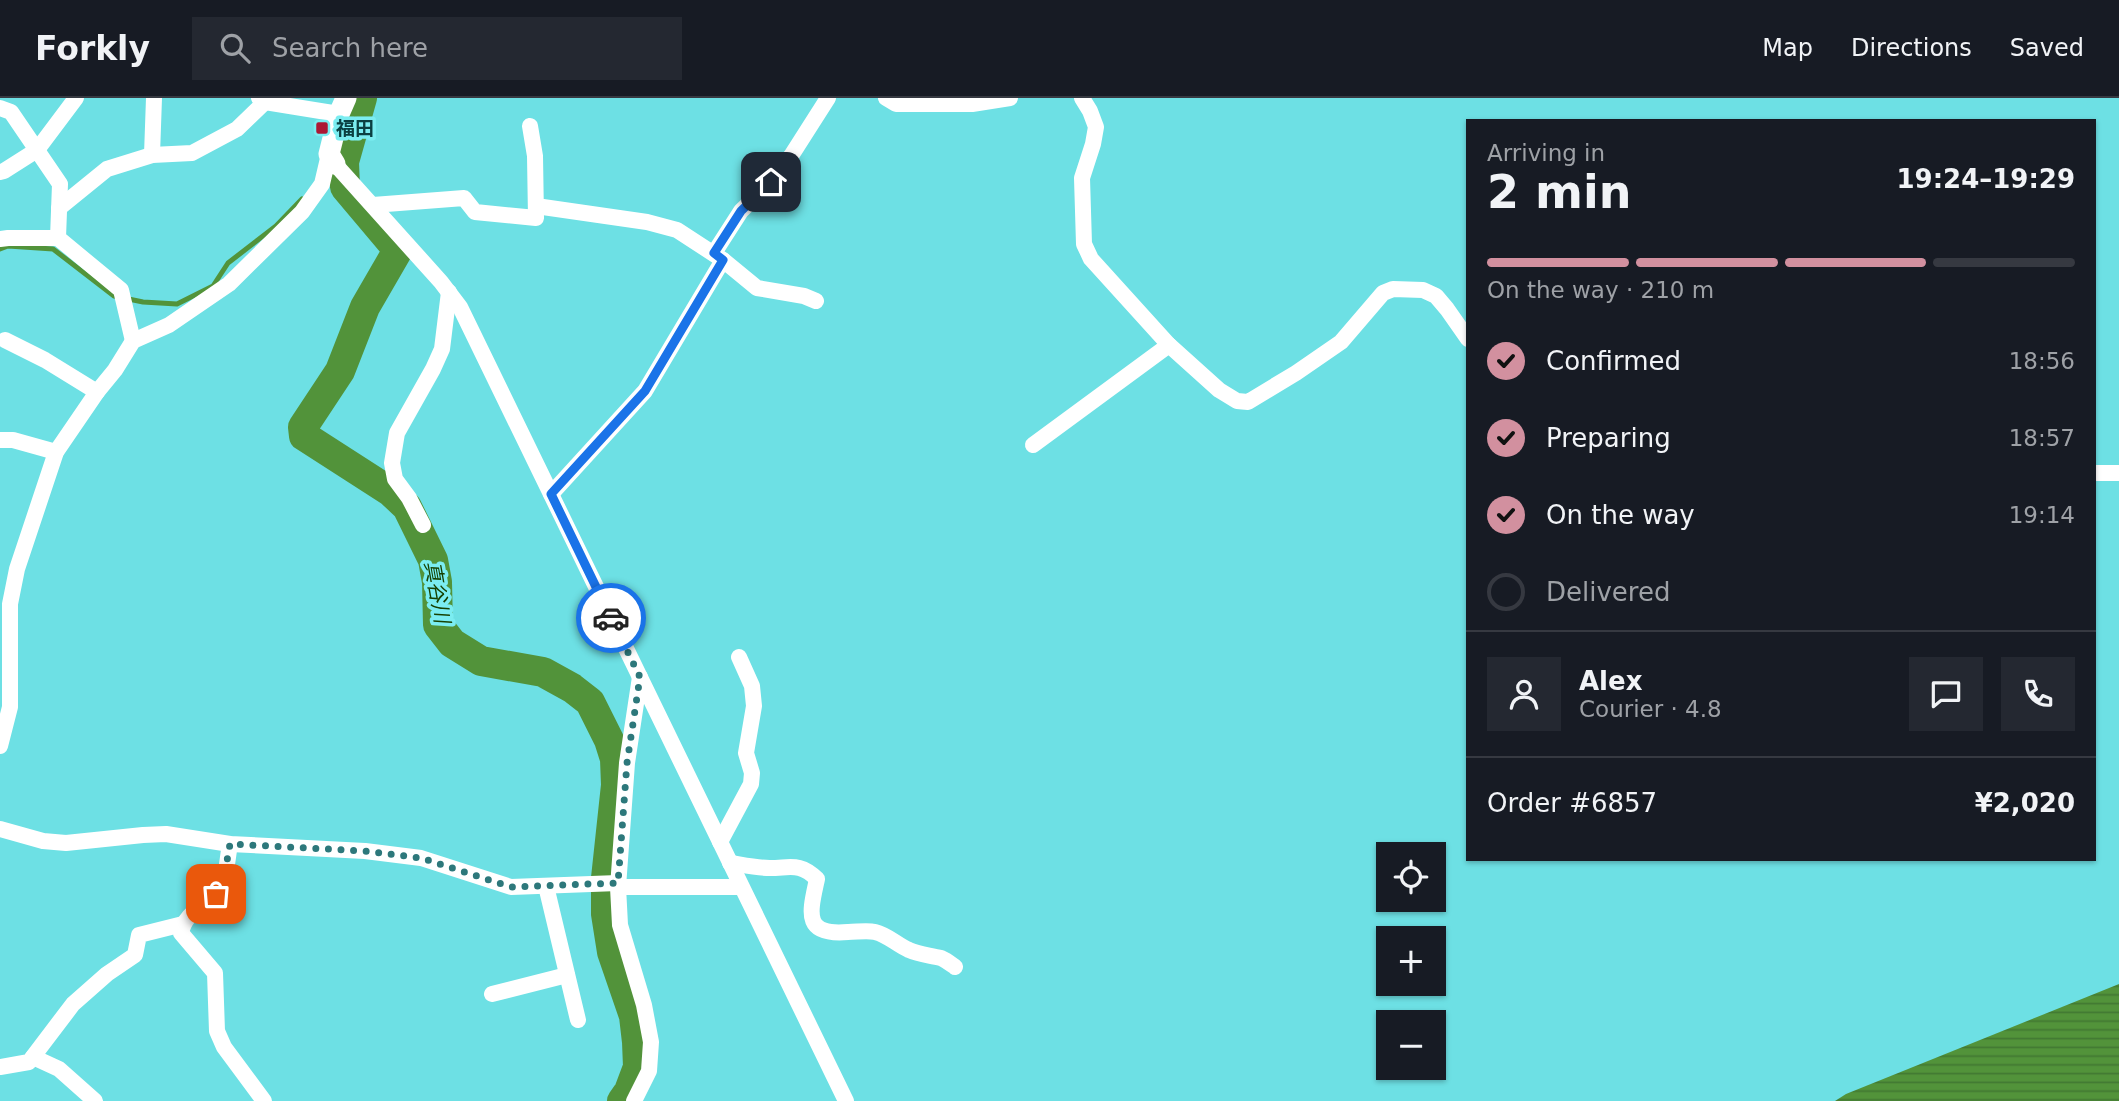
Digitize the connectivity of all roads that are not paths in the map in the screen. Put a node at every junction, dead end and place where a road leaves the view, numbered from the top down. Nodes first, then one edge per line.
1 (76, 98) edge
2 (154, 98) edge
3 (828, 98) edge
4 (886, 98) edge
5 (1010, 98) edge
6 (1082, 98) edge
7 (262, 100) edge
8 (343, 106) edge
9 (0, 108) edge
10 (530, 126) dead end
11 (37, 150) junction
12 (152, 155) junction
13 (332, 159) junction
14 (0, 172) edge
15 (373, 205) junction
16 (536, 206) junction
17 (60, 208) junction
18 (0, 239) edge
19 (58, 239) junction
20 (718, 257) junction
21 (449, 292) junction
22 (816, 301) dead end
23 (1466, 336) edge
24 (5, 340) dead end
25 (133, 341) junction
26 (1169, 345) junction
27 (97, 393) junction
28 (0, 440) edge
29 (1032, 445) dead end
30 (55, 452) junction
31 (2096, 473) edge
32 (2119, 473) edge
33 (551, 494) junction
34 (423, 525) dead end
35 (5, 604) edge
36 (739, 657) dead end
37 (640, 677) junction
38 (0, 746) edge
39 (0, 829) edge
40 (720, 842) junction
41 (230, 844) junction
42 (730, 863) junction
43 (618, 885) junction
44 (546, 886) junction
45 (741, 887) junction
46 (183, 924) junction
47 (955, 967) dead end
48 (567, 975) junction
49 (492, 994) dead end
50 (578, 1020) dead end
51 (33, 1057) junction
52 (0, 1067) edge
53 (95, 1101) edge
54 (264, 1101) edge
55 (634, 1101) edge
56 (846, 1101) edge

1 - 11 street
2 - 12 street
3 - 20 street
4 - 5 street
6 - 26 street
7 - 8 street
7 - 12 street
8 - 13 street
9 - 11 street
10 - 16 street
11 - 14 street
11 - 17 street
12 - 17 street
13 - 15 street
13 - 25 street
15 - 16 street
15 - 21 street
16 - 20 street
17 - 19 street
18 - 19 street
19 - 25 street
20 - 22 street
20 - 33 street
21 - 33 street
21 - 34 street
23 - 26 street
24 - 27 street
25 - 27 street
26 - 29 street
27 - 30 street
28 - 30 street
30 - 35 street
31 - 32 street
33 - 37 street
35 - 38 street
36 - 40 street
37 - 40 street
37 - 43 street
39 - 41 street
40 - 42 street
41 - 44 street
41 - 46 street
42 - 45 street
42 - 47 street
43 - 44 street
43 - 45 street
43 - 55 street
44 - 48 street
45 - 56 street
46 - 51 street
46 - 54 street
48 - 49 street
48 - 50 street
51 - 52 street
51 - 53 street

